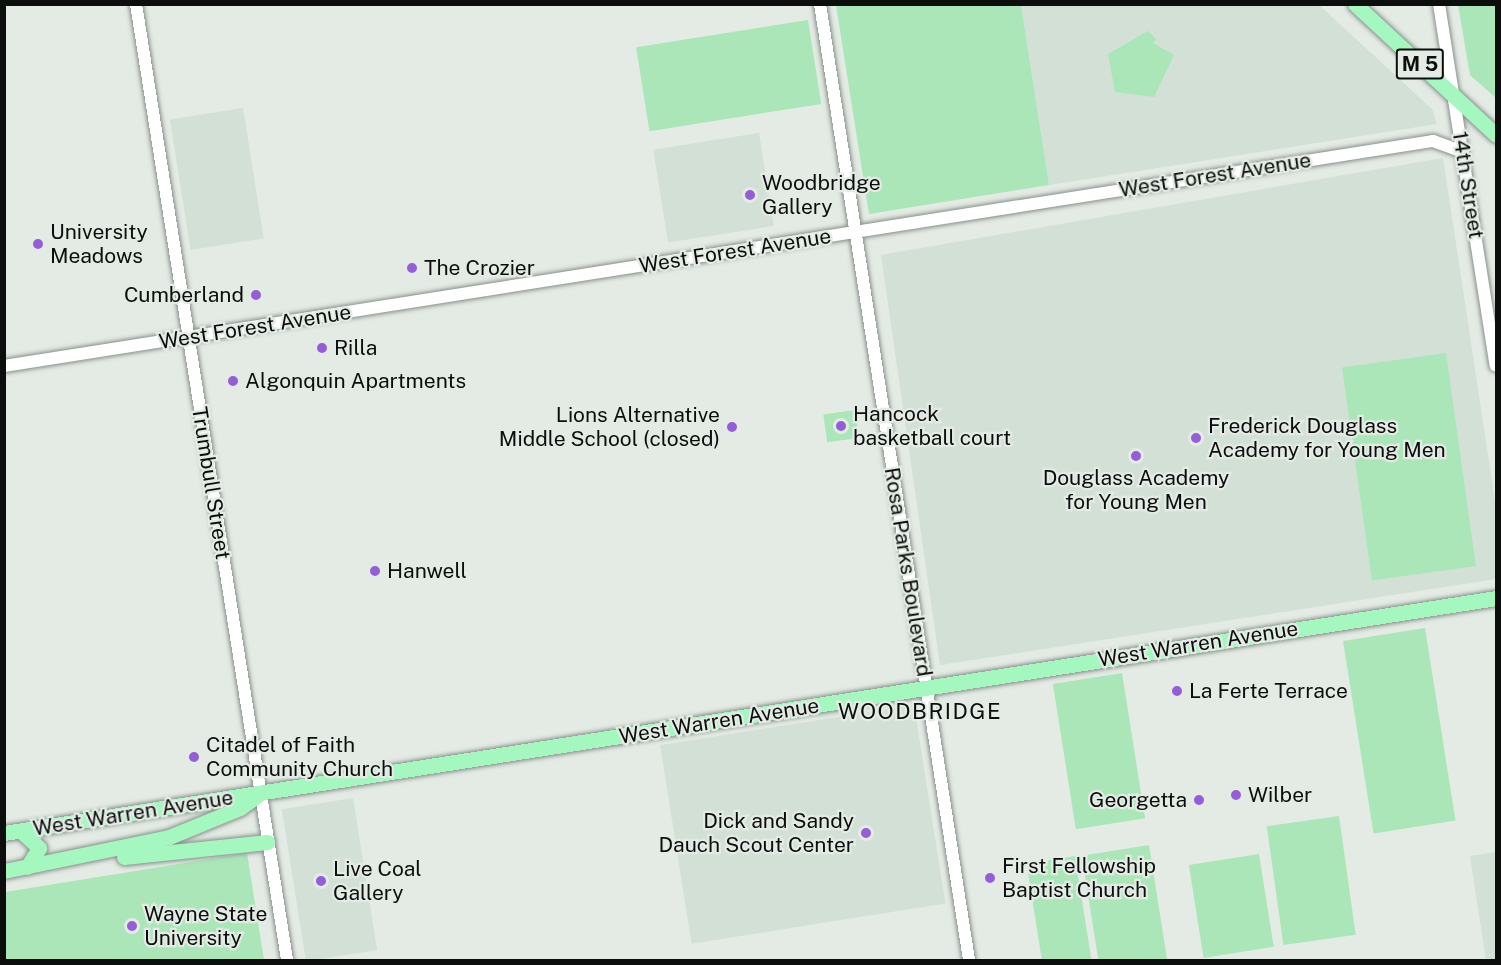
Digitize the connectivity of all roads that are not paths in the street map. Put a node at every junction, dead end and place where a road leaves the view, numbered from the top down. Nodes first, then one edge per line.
1 (136, 4) edge
2 (820, 4) edge
3 (1355, 4) edge
4 (1439, 4) edge
5 (1454, 95) junction
6 (1497, 135) edge
7 (1463, 152) junction
8 (855, 232) junction
9 (189, 338) junction
10 (4, 366) edge
11 (1497, 366) edge
12 (1497, 597) edge
13 (925, 687) junction
14 (261, 793) junction
15 (21, 831) junction
16 (4, 833) edge
17 (267, 842) junction
18 (43, 864) junction
19 (27, 867) junction
20 (4, 871) edge
21 (287, 960) edge
22 (969, 960) edge

1 - 9 street, Trumbull Street
2 - 8 street, Rosa Parks Boulevard
3 - 5 main road, M 5
4 - 5 street, 14th Street
5 - 6 main road, M 5
5 - 7 street, 14th Street
7 - 8 street, West Forest Avenue
7 - 11 street, 14th Street
8 - 9 street, West Forest Avenue
8 - 13 street, Rosa Parks Boulevard
9 - 10 street, West Forest Avenue
9 - 14 street, Trumbull Street
12 - 13 main road, West Warren Avenue
13 - 14 main road, West Warren Avenue
13 - 22 street, Rosa Parks Boulevard
14 - 15 main road, West Warren Avenue
14 - 17 street, Trumbull Street
14 - 18 main road, West Warren Avenue
15 - 16 main road, West Warren Avenue
15 - 19 main road
17 - 18 main road
17 - 21 street, Trumbull Street
18 - 19 main road, West Warren Avenue
19 - 20 main road, West Warren Avenue

